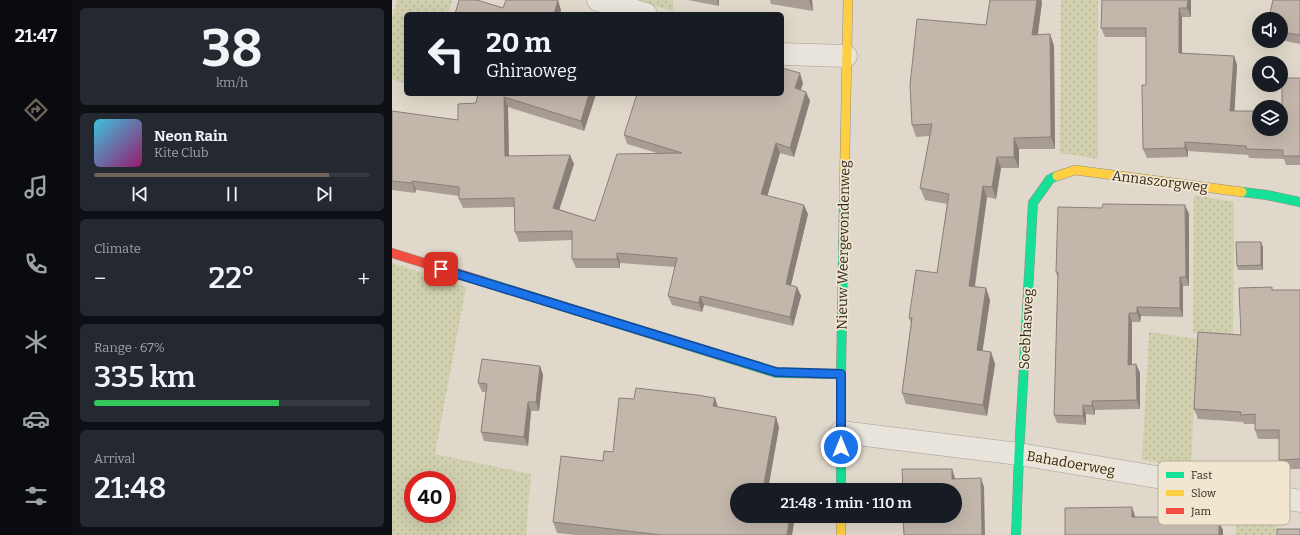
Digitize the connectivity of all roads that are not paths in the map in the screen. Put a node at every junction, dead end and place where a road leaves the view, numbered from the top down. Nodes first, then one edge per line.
1 (598, 0) edge
2 (848, 0) edge
3 (639, 12) edge
4 (784, 54) edge
5 (846, 56) junction
6 (1300, 202) edge
7 (1033, 203) joint
8 (392, 253) edge
9 (841, 374) junction
10 (841, 432) junction
11 (1019, 454) junction
12 (1158, 477) edge
13 (841, 483) edge
14 (1290, 499) edge
15 (1300, 501) edge
16 (841, 523) edge
17 (840, 535) edge
18 (1016, 535) edge

1 - 3 street
2 - 5 street, Nieuw Weergevondenweg
4 - 5 street
5 - 9 street, Nieuw Weergevondenweg
6 - 7 street, Annaszorgweg
7 - 11 street, Soebhasweg
8 - 9 street
9 - 10 street, Nieuw Weergevondenweg
10 - 11 street, Bahadoerweg
10 - 13 street, Nieuw Weergevondenweg
11 - 12 street, Bahadoerweg
11 - 18 street, Soebhasweg
14 - 15 street, Bahadoerweg
16 - 17 street

